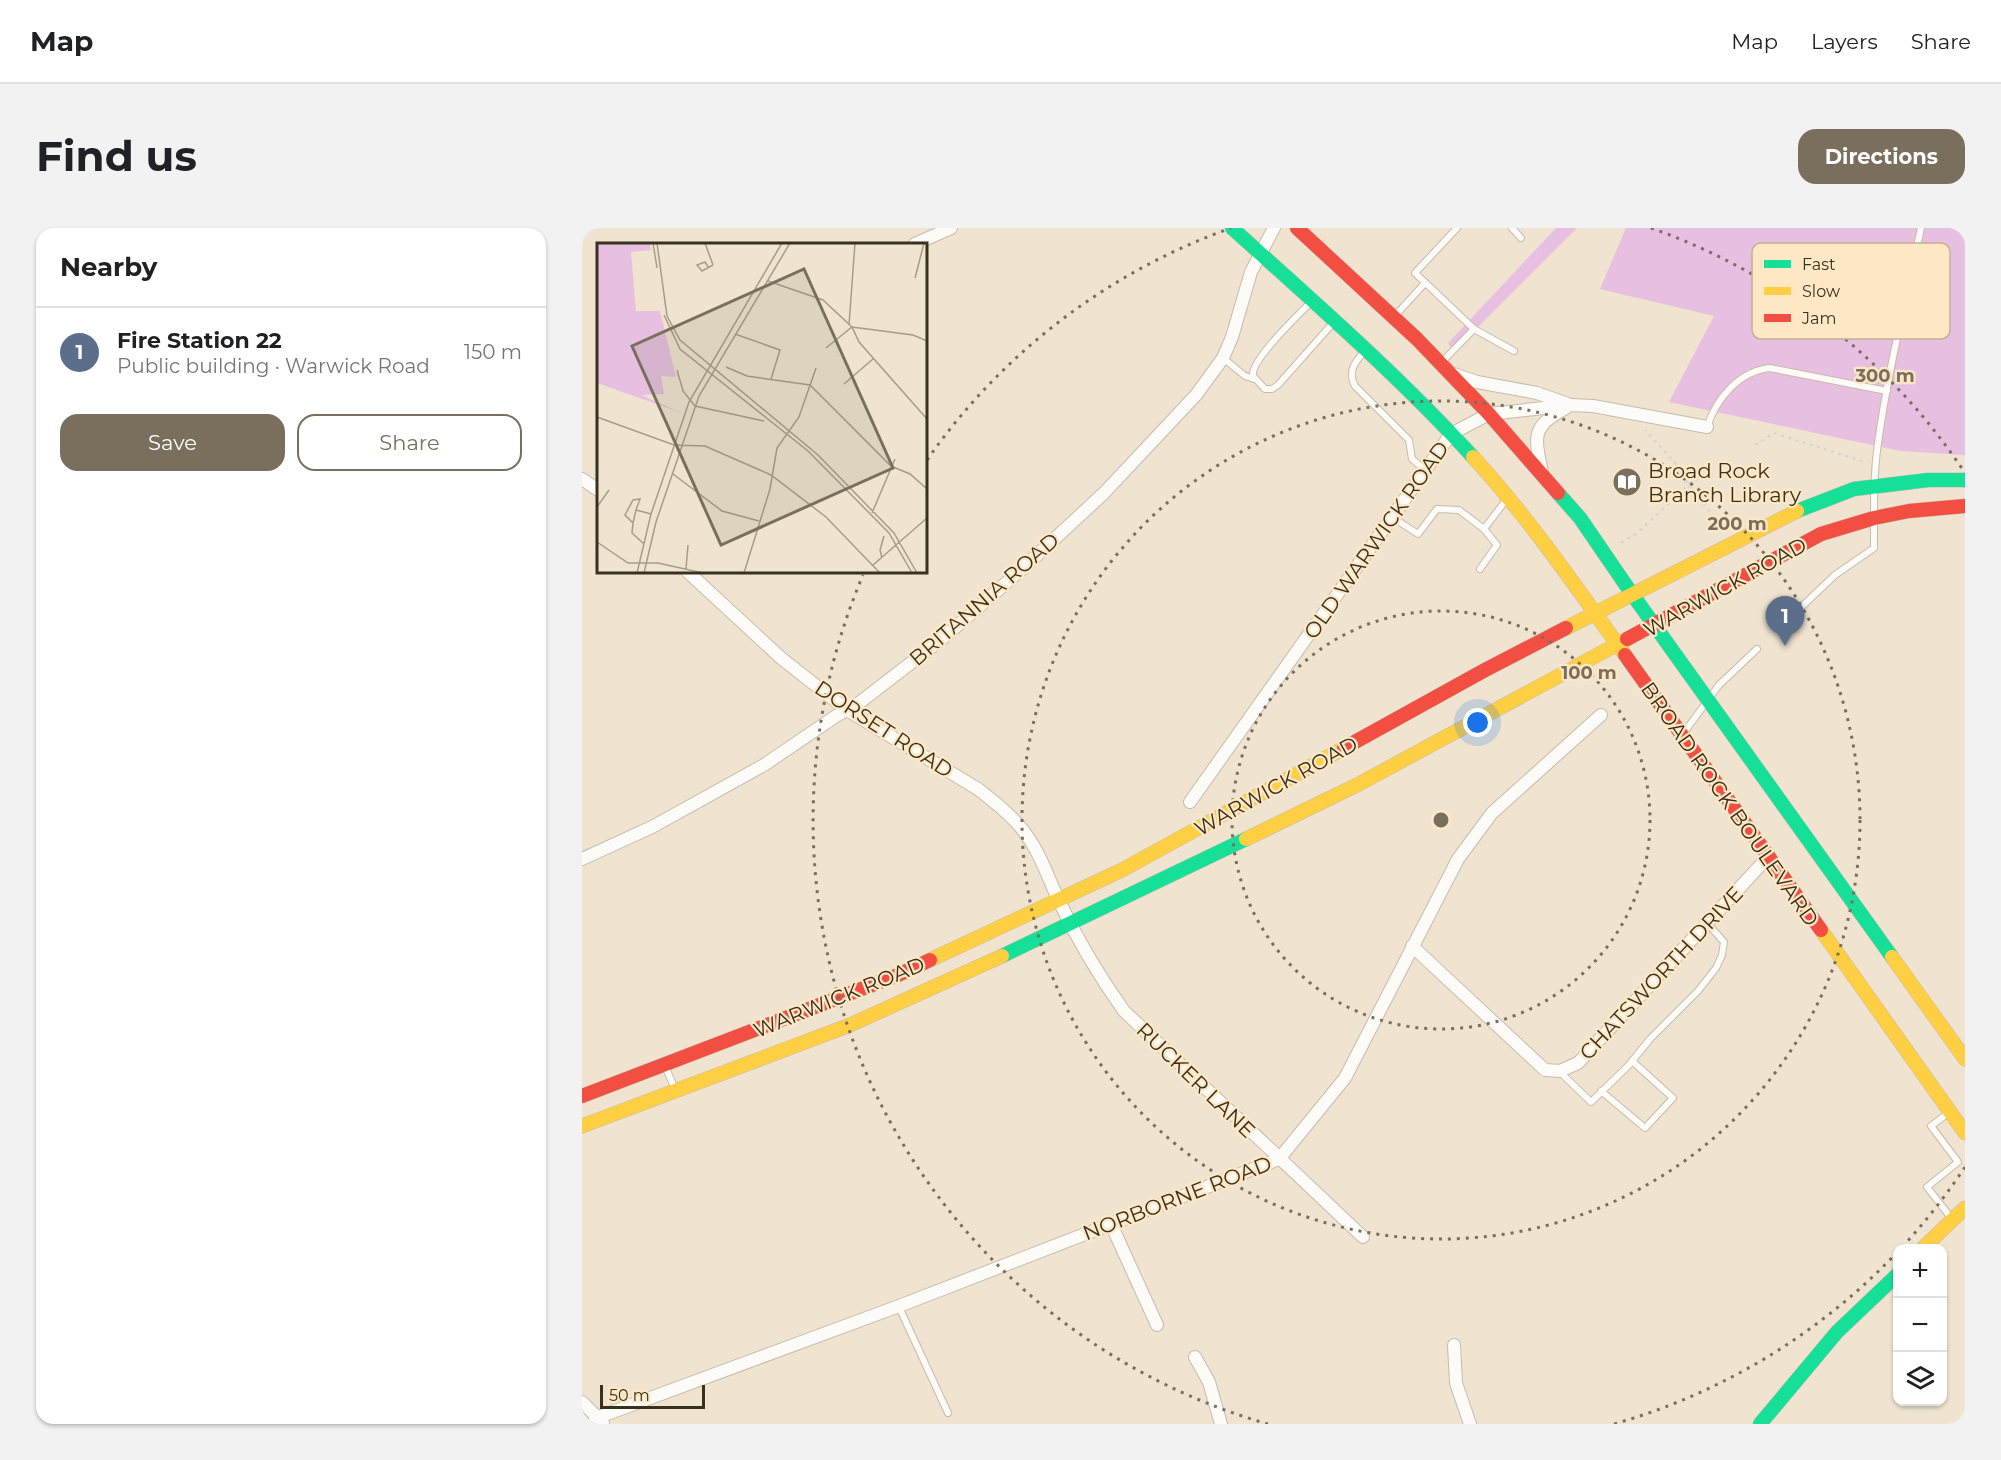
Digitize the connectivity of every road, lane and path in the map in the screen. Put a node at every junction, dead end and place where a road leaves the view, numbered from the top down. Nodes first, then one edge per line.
1 (951, 228) edge
2 (1233, 228) edge
3 (1274, 228) edge
4 (1297, 228) edge
5 (1457, 228) edge
6 (1512, 228) edge
7 (1921, 228) edge
8 (1521, 238) dead end
9 (917, 243) edge
10 (1918, 243) edge
11 (1260, 252) junction
12 (1425, 283) junction
13 (1313, 300) junction
14 (1394, 317) junction
15 (1336, 320) junction
16 (1474, 329) junction
17 (1898, 339) edge
18 (1367, 349) junction
19 (1514, 351) dead end
20 (1223, 358) junction
21 (1446, 368) junction
22 (1254, 379) junction
23 (1887, 391) junction
24 (1571, 405) junction
25 (1489, 414) junction
26 (1707, 427) joint
27 (1643, 428) dead end
28 (1451, 434) junction
29 (1755, 445) dead end
30 (1862, 461) dead end
31 (1425, 470) junction
32 (1712, 473) dead end
33 (1542, 474) junction
34 (582, 479) edge
35 (1965, 480) edge
36 (1687, 484) junction
37 (1874, 487) junction
38 (597, 489) edge
39 (1508, 497) junction
40 (1965, 506) edge
41 (1392, 517) junction
42 (1874, 517) junction
43 (1722, 526) dead end
44 (1484, 529) junction
45 (1621, 543) dead end
46 (1480, 569) dead end
47 (689, 573) edge
48 (1632, 594) junction
49 (1595, 613) junction
50 (1794, 614) dead end
51 (1654, 625) junction
52 (1618, 645) junction
53 (1757, 649) dead end
54 (1708, 698) junction
55 (847, 710) junction
56 (1601, 716) dead end
57 (1682, 735) junction
58 (1190, 802) dead end
59 (1768, 857) junction
60 (582, 860) edge
61 (1059, 900) junction
62 (1707, 923) junction
63 (1072, 924) junction
64 (1412, 946) junction
65 (1965, 1059) edge
66 (1632, 1061) junction
67 (664, 1065) junction
68 (1560, 1071) junction
69 (675, 1090) junction
70 (1602, 1091) junction
71 (582, 1096) edge
72 (1950, 1112) junction
73 (582, 1126) edge
74 (1965, 1133) edge
75 (1279, 1160) junction
76 (1965, 1208) edge
77 (1953, 1220) junction
78 (1112, 1224) junction
79 (1363, 1237) dead end
80 (1927, 1244) edge
81 (1893, 1279) edge
82 (898, 1306) junction
83 (1157, 1325) dead end
84 (1454, 1345) dead end
85 (1195, 1357) dead end
86 (582, 1402) edge
87 (948, 1413) dead end
88 (598, 1422) edge
89 (1221, 1424) edge
90 (1470, 1424) edge
91 (1760, 1424) edge

1 - 9 street
2 - 11 main road, BROAD ROCK BOULEVARD
3 - 11 street, BRITANNIA ROAD
4 - 14 main road, BROAD ROCK BOULEVARD
5 - 12 lane
6 - 8 lane
7 - 10 lane
11 - 13 main road, BROAD ROCK BOULEVARD
11 - 20 street, BRITANNIA ROAD
12 - 14 lane
12 - 16 lane
13 - 15 main road, BROAD ROCK BOULEVARD
13 - 22 lane
14 - 21 main road, BROAD ROCK BOULEVARD
15 - 18 main road, BROAD ROCK BOULEVARD
15 - 22 lane
16 - 19 lane
16 - 21 lane
17 - 23 lane
18 - 28 main road, BROAD ROCK BOULEVARD
18 - 31 lane
20 - 22 lane
20 - 55 street, BRITANNIA ROAD
21 - 24 street
21 - 25 main road, BROAD ROCK BOULEVARD
23 - 26 lane
23 - 37 lane
24 - 25 street, OLD WARWICK ROAD
24 - 26 street, OLD WARWICK ROAD
24 - 33 street
25 - 28 street, OLD WARWICK ROAD
25 - 33 main road, BROAD ROCK BOULEVARD
27 - 36 path
28 - 31 street, OLD WARWICK ROAD
28 - 39 main road, BROAD ROCK BOULEVARD
29 - 30 path
31 - 41 street, OLD WARWICK ROAD
32 - 36 path
33 - 48 main road, BROAD ROCK BOULEVARD
34 - 38 street
35 - 37 main road, WARWICK ROAD
36 - 43 path
36 - 45 path
37 - 42 lane
37 - 48 main road, WARWICK ROAD
39 - 44 lane
39 - 49 main road, BROAD ROCK BOULEVARD
40 - 42 main road, WARWICK ROAD
41 - 44 lane
41 - 58 street, OLD WARWICK ROAD
42 - 50 lane
42 - 51 main road, WARWICK ROAD
44 - 46 lane
47 - 55 street, DORSET ROAD
48 - 49 main road, WARWICK ROAD
48 - 51 main road, BROAD ROCK BOULEVARD
49 - 52 main road, BROAD ROCK BOULEVARD
49 - 61 main road, WARWICK ROAD
51 - 52 main road, WARWICK ROAD
51 - 54 main road, BROAD ROCK BOULEVARD
52 - 57 main road, BROAD ROCK BOULEVARD
52 - 63 main road, WARWICK ROAD
53 - 54 lane
54 - 57 lane
54 - 65 main road, BROAD ROCK BOULEVARD
55 - 60 street, BRITANNIA ROAD
55 - 61 street, DORSET ROAD
56 - 64 street, NORBORNE ROAD
57 - 59 main road, BROAD ROCK BOULEVARD
59 - 62 street, CHATSWORTH DRIVE
59 - 72 main road, BROAD ROCK BOULEVARD
61 - 63 street, RUCKER LANE
61 - 67 main road, WARWICK ROAD
62 - 66 lane
62 - 68 street, CHATSWORTH DRIVE
63 - 69 main road, WARWICK ROAD
63 - 75 street, RUCKER LANE
64 - 68 street, CHATSWORTH DRIVE
64 - 75 street, NORBORNE ROAD
66 - 70 lane
66 - 70 lane
67 - 69 lane
67 - 71 main road, WARWICK ROAD
68 - 70 lane
69 - 73 main road, WARWICK ROAD
72 - 74 main road, BROAD ROCK BOULEVARD
72 - 77 lane
75 - 78 street, NORBORNE ROAD
75 - 79 street, RUCKER LANE
76 - 77 main road
77 - 80 main road
78 - 82 street, NORBORNE ROAD
78 - 83 street
81 - 91 main road
82 - 87 lane
82 - 88 street, NORBORNE ROAD
84 - 90 street
85 - 89 street
86 - 88 street

